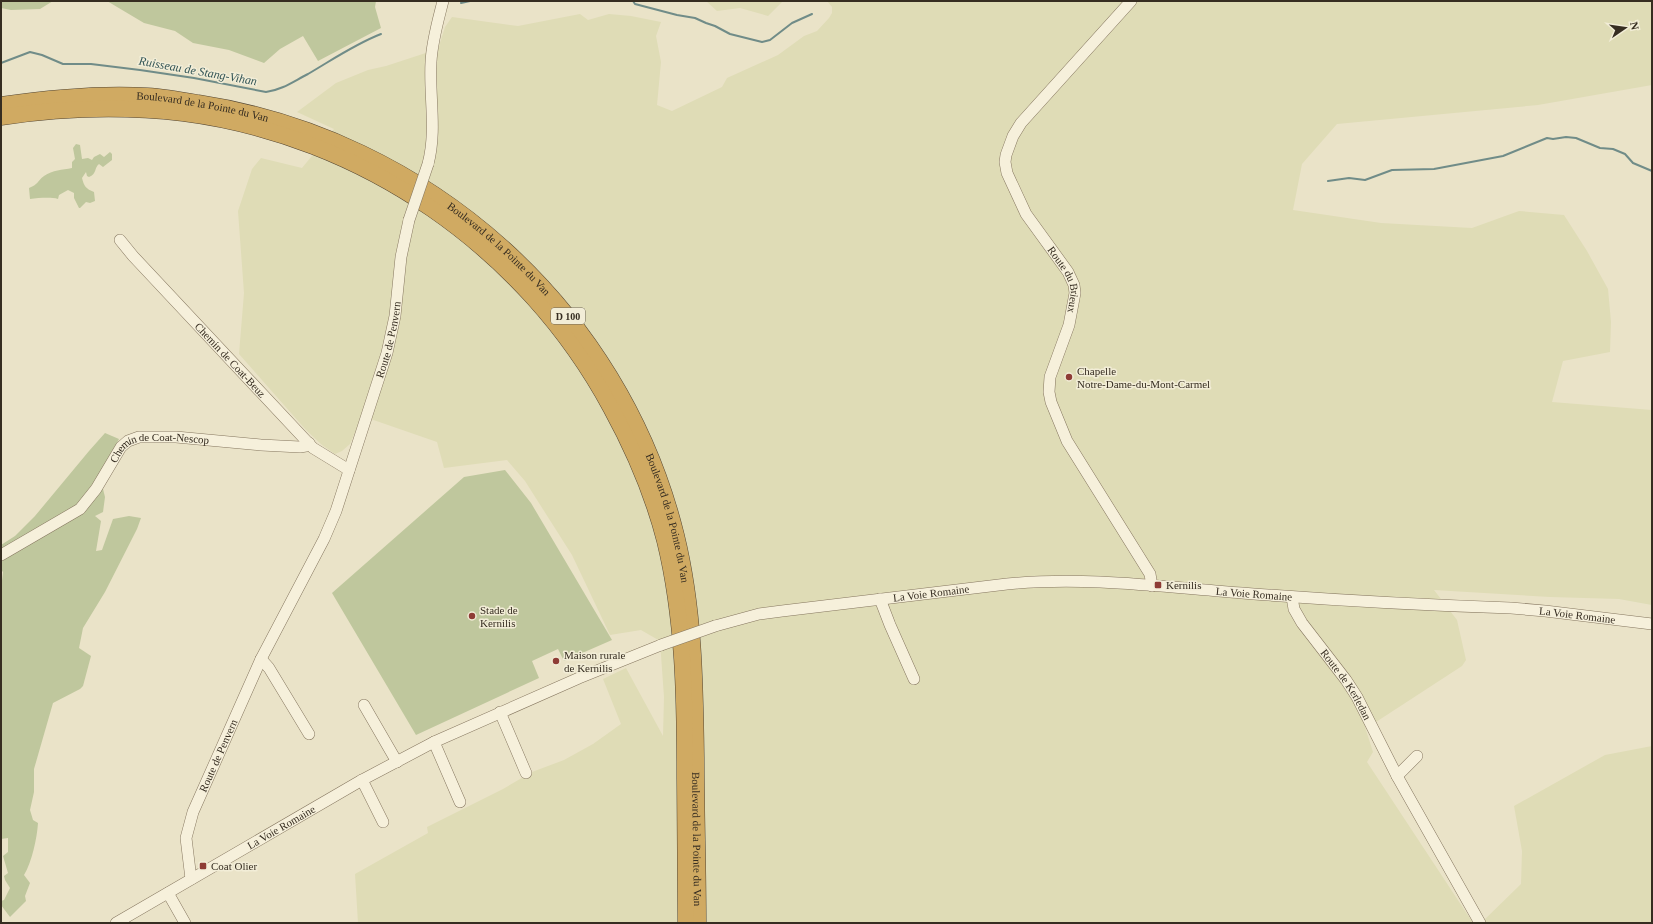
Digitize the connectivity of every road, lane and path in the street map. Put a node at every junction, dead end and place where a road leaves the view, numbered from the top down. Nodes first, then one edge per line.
1 (443, 1) edge
2 (1131, 1) edge
3 (1, 105) edge
4 (1, 117) edge
5 (120, 240) dead end
6 (309, 443) junction
7 (349, 470) junction
8 (1, 556) edge
9 (1152, 586) junction
10 (1292, 597) junction
11 (880, 599) junction
12 (1652, 624) edge
13 (261, 659) junction
14 (914, 679) dead end
15 (364, 705) dead end
16 (500, 712) junction
17 (310, 734) dead end
18 (434, 742) junction
19 (1417, 756) dead end
20 (397, 762) junction
21 (526, 773) dead end
22 (1397, 776) junction
23 (362, 780) junction
24 (460, 802) dead end
25 (383, 822) dead end
26 (196, 876) junction
27 (168, 893) junction
28 (116, 923) edge
29 (185, 923) edge
30 (686, 923) edge
31 (698, 923) edge
32 (1480, 923) edge

1 - 7 street, Route de Penvern, bridge
2 - 9 street, Route du Brieux
3 - 31 highway, Boulevard de la Pointe du Van / D 100
4 - 30 highway, Boulevard de la Pointe du Van / D 100
5 - 6 street, Chemin de Coat-Beuz
6 - 7 street, Chemin de Coat-Beuz
6 - 8 street, Chemin de Coat-Nescop
7 - 13 street, Route de Penvern
9 - 10 street, La Voie Romaine
9 - 11 street, La Voie Romaine
10 - 12 street, La Voie Romaine
10 - 22 street, Route de Kerledan
11 - 14 street
11 - 16 street, La Voie Romaine, bridge
13 - 17 street
13 - 26 street, Route de Penvern
15 - 20 street
16 - 18 street, La Voie Romaine
16 - 21 street
18 - 20 street, La Voie Romaine
18 - 24 street
19 - 22 street
20 - 23 street, La Voie Romaine
22 - 32 street, Route de Kerledan
23 - 25 street
23 - 26 street, La Voie Romaine
26 - 27 street, La Voie Romaine
27 - 28 street, La Voie Romaine
27 - 29 street

